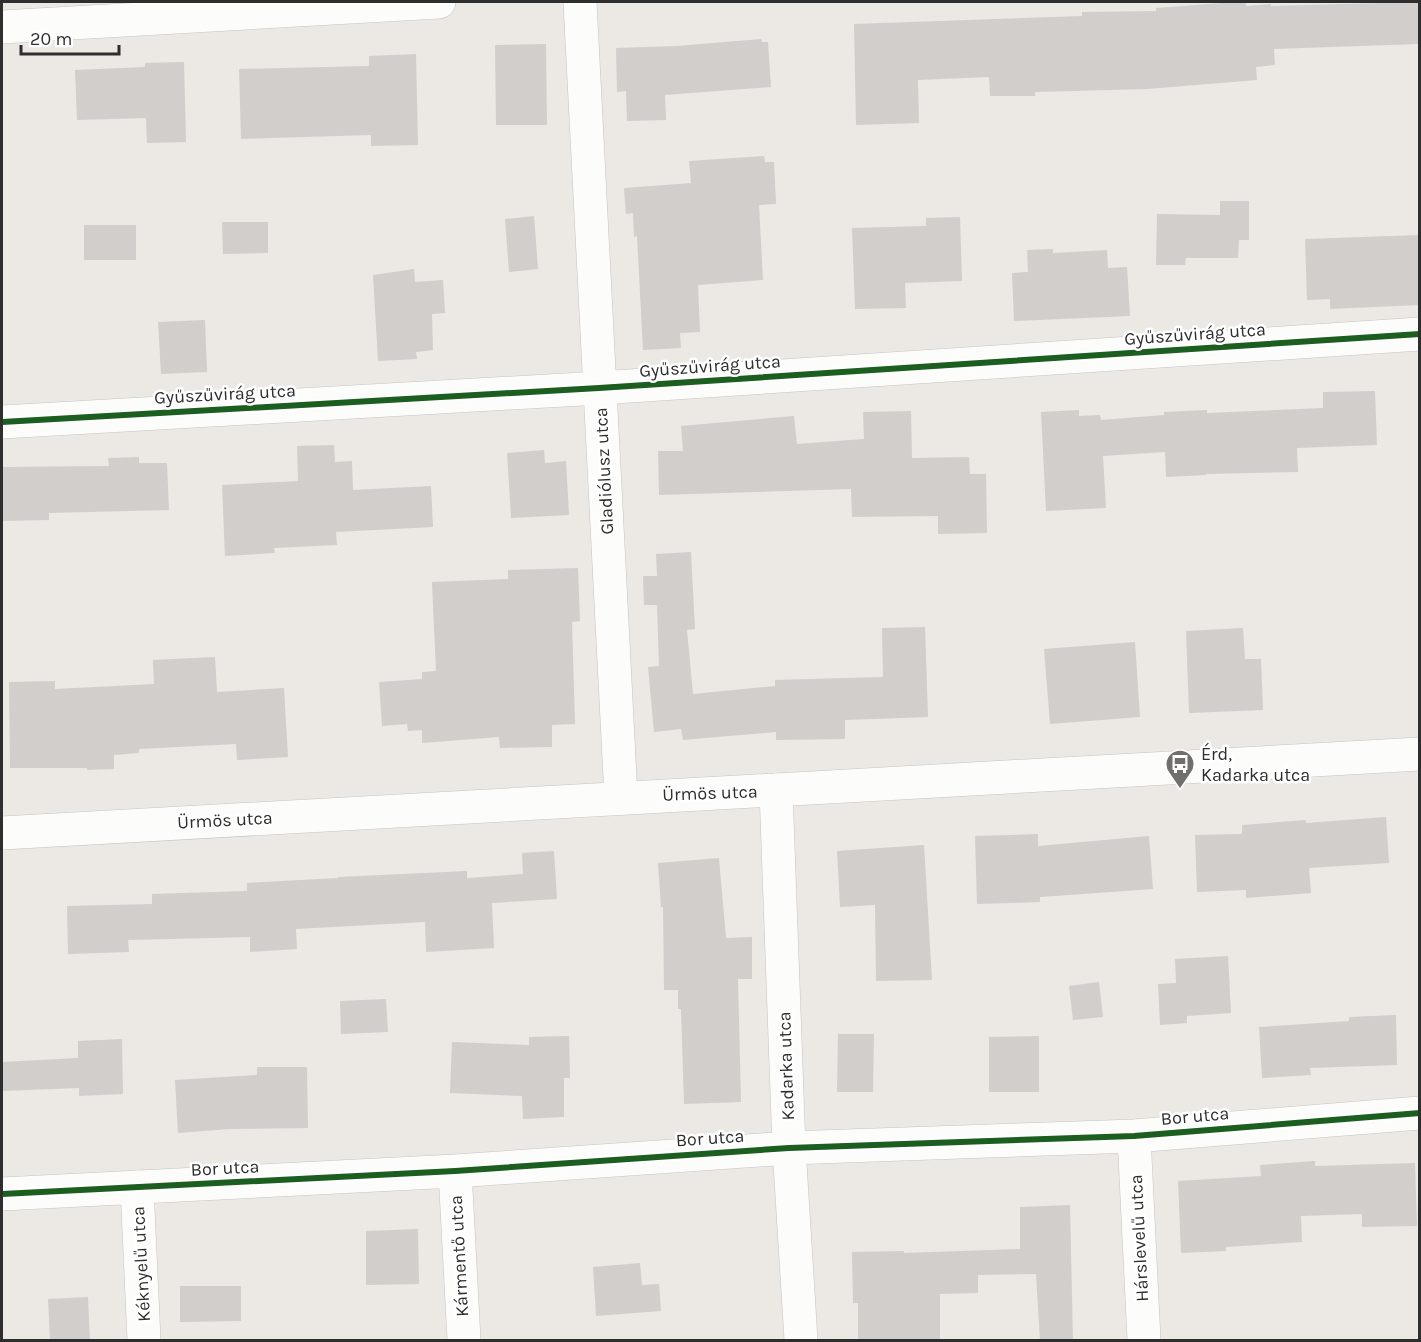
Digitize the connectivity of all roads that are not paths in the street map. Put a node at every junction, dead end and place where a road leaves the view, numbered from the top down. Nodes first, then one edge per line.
1 (439, 2) edge
2 (580, 2) edge
3 (2, 27) edge
4 (1419, 334) edge
5 (599, 388) junction
6 (2, 422) edge
7 (1419, 754) edge
8 (776, 790) junction
9 (621, 797) junction
10 (2, 833) edge
11 (1419, 1113) edge
12 (1134, 1136) junction
13 (789, 1148) junction
14 (455, 1171) junction
15 (137, 1187) junction
16 (2, 1194) edge
17 (144, 1341) edge
18 (464, 1341) edge
19 (801, 1341) edge
20 (1144, 1341) edge

1 - 3 street
2 - 5 street, Gladiólusz utca
4 - 5 street, Gyűszűvirág utca
5 - 6 street, Gyűszűvirág utca
5 - 9 street, Gladiólusz utca
7 - 8 street, Ürmös utca
8 - 9 street, Ürmös utca
8 - 13 street, Kadarka utca
9 - 10 street, Ürmös utca
11 - 12 street, Bor utca
12 - 13 street, Bor utca
12 - 20 street, Hárslevelű utca
13 - 14 street, Bor utca
13 - 19 street, Kadarka utca
14 - 15 street, Bor utca
14 - 18 street, Kármentő utca
15 - 16 street, Bor utca
15 - 17 street, Kéknyelű utca

